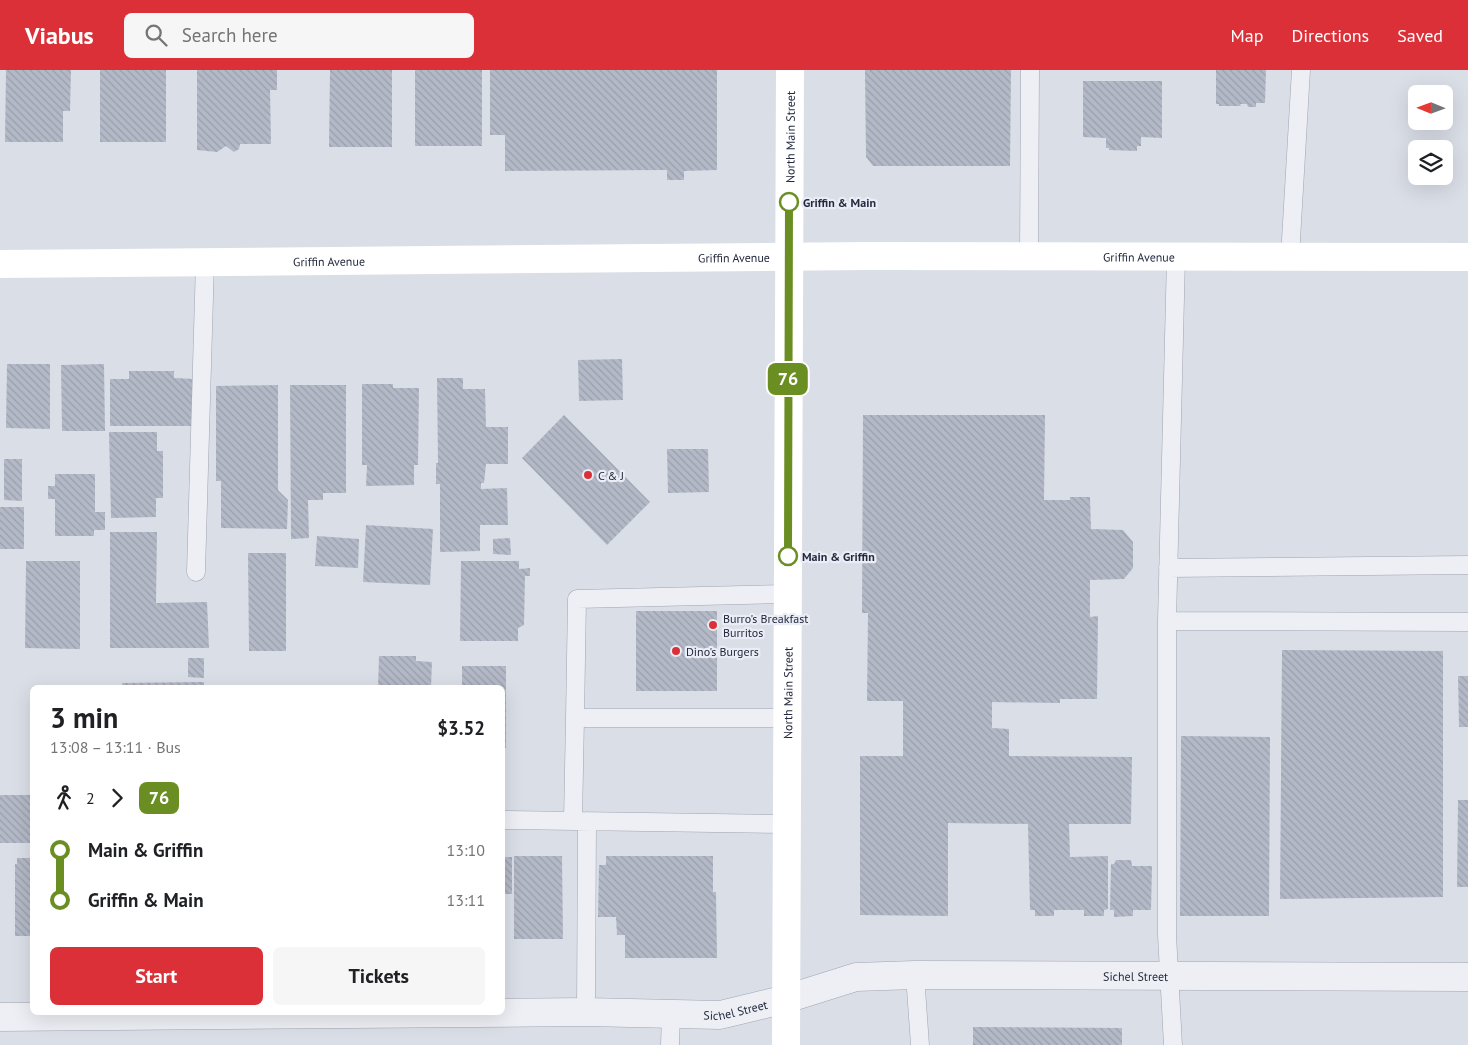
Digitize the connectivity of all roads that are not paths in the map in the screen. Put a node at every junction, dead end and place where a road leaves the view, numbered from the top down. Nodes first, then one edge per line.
1 (790, 70) edge
2 (1030, 70) edge
3 (1301, 70) edge
4 (789, 257) junction
5 (1030, 257) junction
6 (1176, 257) junction
7 (1290, 257) junction
8 (1468, 257) edge
9 (205, 262) junction
10 (0, 264) edge
11 (1468, 565) edge
12 (1168, 568) junction
13 (196, 572) dead end
14 (788, 594) junction
15 (1167, 621) junction
16 (1468, 622) edge
17 (574, 718) junction
18 (787, 718) junction
19 (505, 820) edge
20 (580, 821) junction
21 (787, 824) junction
22 (915, 975) junction
23 (1169, 976) junction
24 (1468, 977) edge
25 (786, 999) junction
26 (586, 1012) junction
27 (505, 1013) edge
28 (671, 1014) junction
29 (93, 1015) edge
30 (0, 1017) edge
31 (670, 1045) edge
32 (786, 1045) edge
33 (920, 1045) edge
34 (1173, 1045) edge

1 - 4 main road, North Main Street
2 - 5 lane
3 - 7 lane
4 - 5 main road, Griffin Avenue
4 - 9 main road, Griffin Avenue
4 - 14 main road, North Main Street
5 - 6 main road, Griffin Avenue
6 - 7 main road, Griffin Avenue
6 - 12 lane
7 - 8 main road, Griffin Avenue
9 - 10 main road, Griffin Avenue
9 - 13 lane
11 - 12 lane
12 - 15 lane
14 - 17 lane
14 - 18 main road, North Main Street
15 - 16 lane
15 - 23 lane
17 - 18 lane
17 - 20 lane
18 - 21 main road, North Main Street
19 - 20 lane
20 - 21 lane
20 - 26 lane
21 - 25 main road, North Main Street
22 - 23 street, Sichel Street
22 - 25 street, Sichel Street
22 - 33 lane
23 - 24 street, Sichel Street
23 - 34 lane
25 - 28 street, Sichel Street
25 - 32 main road, North Main Street
26 - 27 street, Sichel Street
26 - 28 street, Sichel Street
28 - 31 lane
29 - 30 street, Sichel Street

